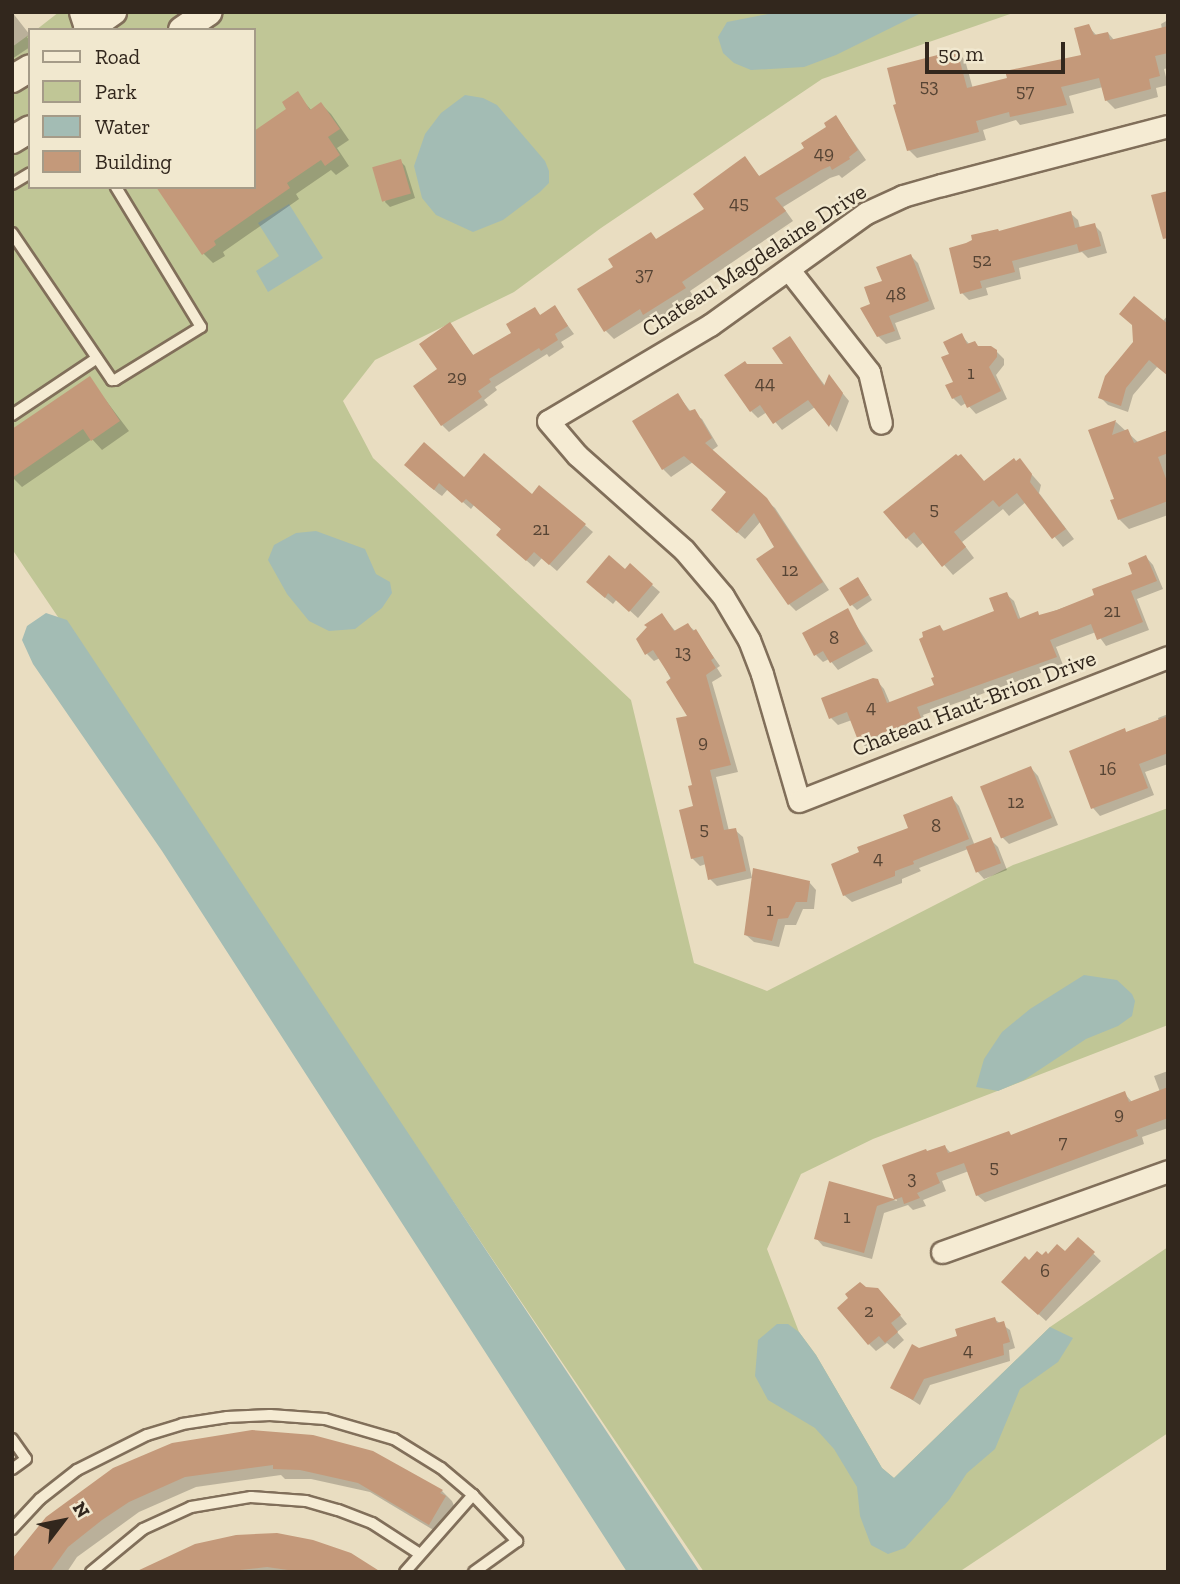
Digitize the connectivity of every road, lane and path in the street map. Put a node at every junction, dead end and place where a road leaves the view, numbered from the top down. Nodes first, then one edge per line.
1 (113, 12) edge
2 (209, 12) edge
3 (90, 28) edge
4 (185, 28) edge
5 (28, 69) edge
6 (12, 79) edge
7 (1168, 126) edge
8 (28, 130) edge
9 (12, 140) edge
10 (28, 174) edge
11 (12, 184) edge
12 (117, 189) edge
13 (12, 233) edge
14 (789, 270) junction
15 (97, 358) junction
16 (12, 415) edge
17 (881, 423) dead end
18 (1168, 657) edge
19 (799, 801) joint
20 (1168, 1171) edge
21 (942, 1252) dead end
22 (12, 1439) edge
23 (12, 1469) edge
24 (473, 1495) junction
25 (12, 1529) edge
26 (420, 1554) junction
27 (90, 1572) edge
28 (405, 1572) edge
29 (474, 1572) edge

1 - 3 street
2 - 4 street
5 - 6 street
7 - 14 street, Chateau Magdelaine Drive
8 - 9 street
10 - 11 lane
12 - 15 lane
13 - 15 lane
14 - 17 street
14 - 19 street, Chateau Magdelaine Drive
15 - 16 lane
18 - 19 street, Chateau Haut-Brion Drive
20 - 21 street
22 - 23 lane
24 - 25 lane
24 - 26 lane
24 - 29 lane
26 - 27 lane
26 - 28 lane

